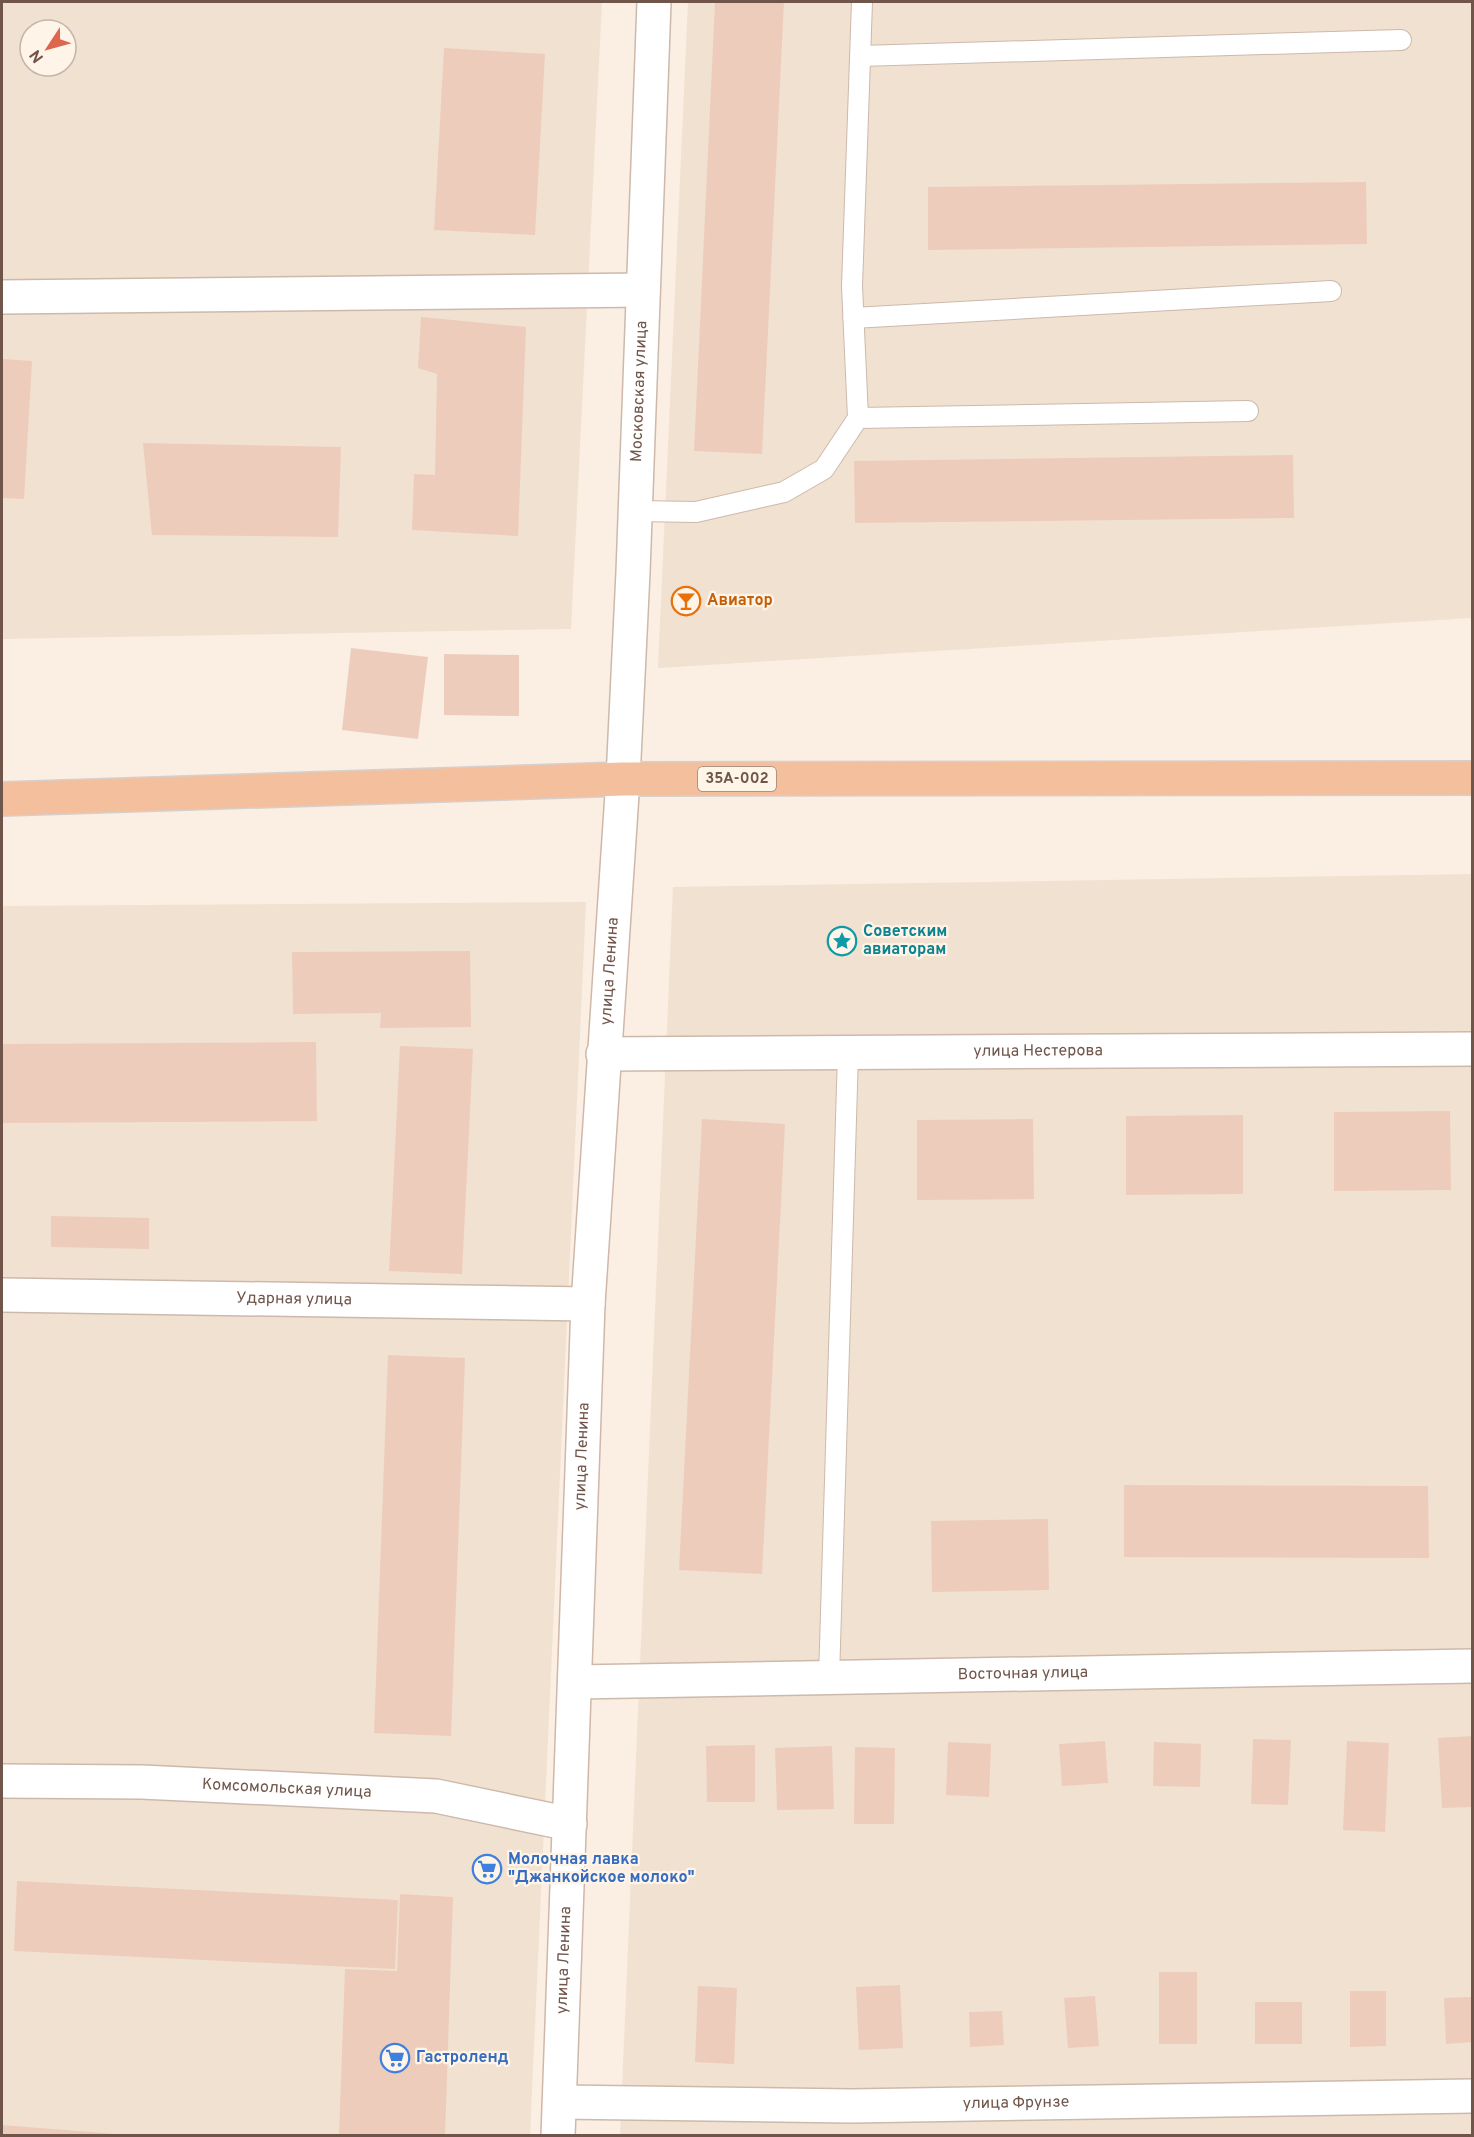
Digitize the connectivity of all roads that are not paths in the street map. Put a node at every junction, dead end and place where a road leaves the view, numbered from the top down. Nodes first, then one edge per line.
1 (654, 2) edge
2 (862, 2) edge
3 (1401, 40) dead end
4 (860, 56) junction
5 (643, 290) junction
6 (1331, 291) dead end
7 (2, 297) edge
8 (853, 318) junction
9 (1248, 411) dead end
10 (858, 418) junction
11 (636, 511) junction
12 (1473, 778) edge
13 (623, 779) junction
14 (2, 799) edge
15 (1473, 1049) edge
16 (848, 1053) junction
17 (603, 1054) junction
18 (2, 1295) edge
19 (588, 1304) junction
20 (1473, 1666) edge
21 (829, 1678) junction
22 (575, 1682) junction
23 (2, 1781) edge
24 (570, 1824) junction
25 (1473, 2096) edge
26 (560, 2102) junction
27 (558, 2136) edge

1 - 5 street, Московская улица
2 - 4 lane
3 - 4 lane
4 - 8 lane
5 - 7 street
5 - 11 street, Московская улица
6 - 8 lane
8 - 10 lane
9 - 10 lane
10 - 11 lane
11 - 13 street, Московская улица
12 - 13 highway, 35А-002
13 - 14 highway, 35А-002
13 - 17 street, улица Ленина
15 - 16 street, улица Нестерова
16 - 17 street, улица Нестерова
16 - 21 lane
17 - 19 street, улица Ленина
18 - 19 street, Ударная улица
19 - 22 street, улица Ленина
20 - 21 street, Восточная улица
21 - 22 street, Восточная улица
22 - 24 street, улица Ленина
23 - 24 street, Комсомольская улица
24 - 26 street, улица Ленина
25 - 26 street, улица Фрунзе
26 - 27 street, улица Ленина

